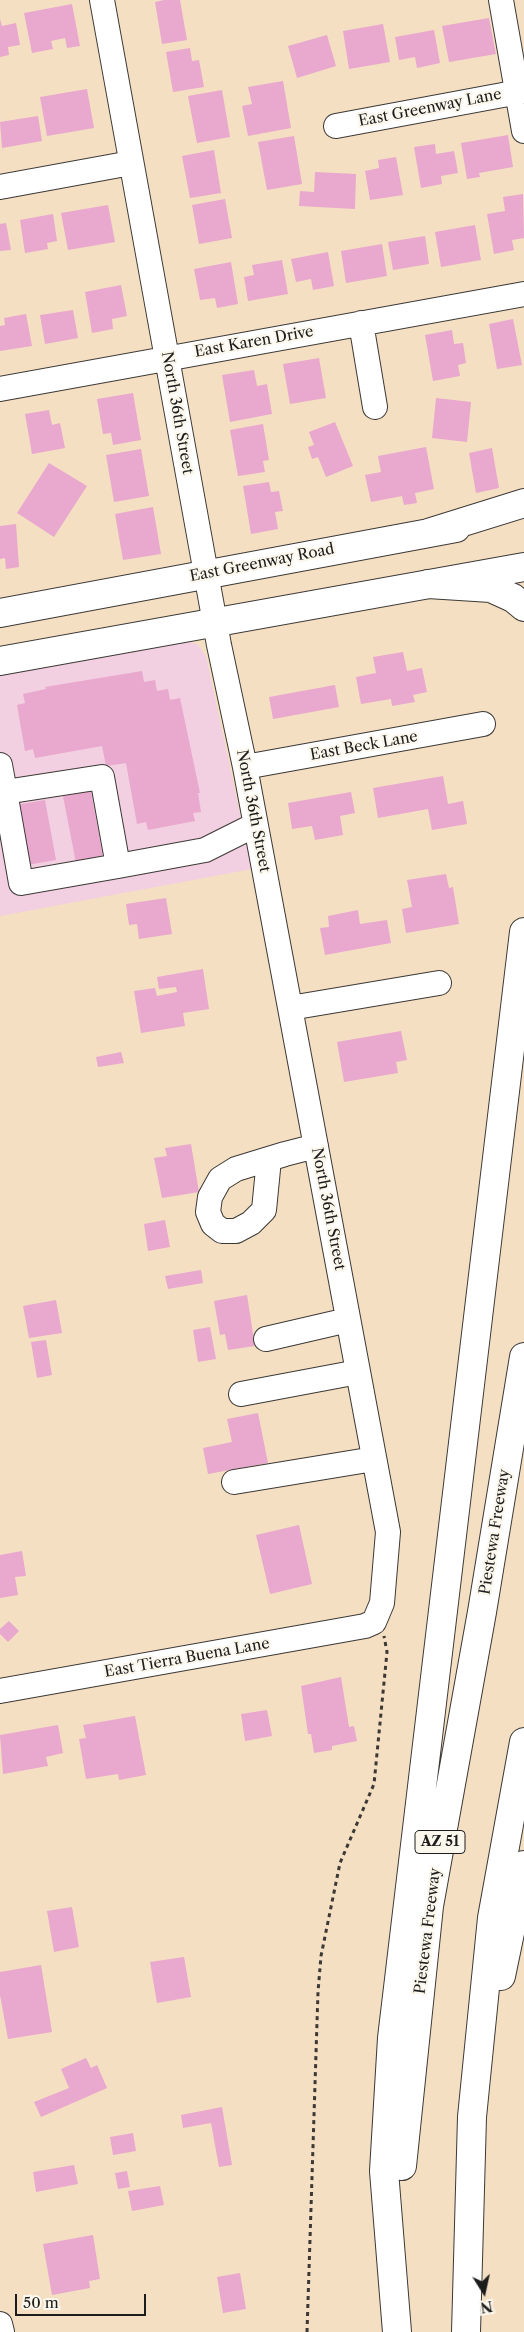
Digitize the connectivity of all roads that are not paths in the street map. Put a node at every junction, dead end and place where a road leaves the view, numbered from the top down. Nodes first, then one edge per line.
1 (102, 0) edge
2 (501, 0) edge
3 (520, 91) edge
4 (336, 126) dead end
5 (524, 131) edge
6 (131, 163) junction
7 (0, 187) edge
8 (524, 294) edge
9 (362, 323) junction
10 (167, 357) junction
11 (0, 388) edge
12 (375, 408) dead end
13 (524, 503) edge
14 (524, 516) edge
15 (431, 532) junction
16 (524, 566) edge
17 (207, 574) junction
18 (428, 584) junction
19 (524, 607) edge
20 (0, 613) edge
21 (215, 621) junction
22 (0, 661) edge
23 (483, 724) dead end
24 (0, 764) edge
25 (244, 767) junction
26 (5, 792) junction
27 (255, 824) junction
28 (118, 866) junction
29 (524, 932) edge
30 (439, 983) dead end
31 (290, 1008) junction
32 (316, 1146) junction
33 (269, 1159) dead end
34 (348, 1320) junction
35 (266, 1339) dead end
36 (524, 1357) edge
37 (358, 1372) junction
38 (241, 1394) dead end
39 (374, 1459) junction
40 (234, 1482) dead end
41 (374, 1622) joint
42 (0, 1691) edge
43 (524, 1742) edge
44 (524, 1865) edge
45 (472, 2117) junction
46 (0, 2324) edge
47 (2, 2332) edge
48 (398, 2332) edge
49 (466, 2332) edge

1 - 6 street, North 36th Street
2 - 3 street
3 - 4 street, East Greenway Lane
3 - 5 street
6 - 7 street
6 - 10 street, North 36th Street
8 - 9 street, East Karen Drive
9 - 10 street, East Karen Drive
9 - 12 street
10 - 11 street, East Karen Drive
10 - 17 street, North 36th Street
13 - 15 main road
14 - 15 main road, East Greenway Road
15 - 17 main road, East Greenway Road
16 - 18 main road
17 - 20 main road, East Greenway Road
17 - 21 street, North 36th Street
18 - 19 main road
18 - 21 main road
21 - 22 main road
21 - 25 street, North 36th Street
23 - 25 street, East Beck Lane
24 - 26 street
25 - 27 street, North 36th Street
26 - 28 street
26 - 28 street
27 - 28 street
27 - 31 street, North 36th Street
29 - 48 main road
30 - 31 street
31 - 32 street, North 36th Street
32 - 33 street
32 - 34 street, North 36th Street
34 - 35 street
34 - 37 street, North 36th Street
36 - 48 main road, Piestewa Freeway / AZ 51
37 - 38 street
37 - 39 street, North 36th Street
39 - 40 street
39 - 41 street, North 36th Street
41 - 42 street, East Tierra Buena Lane
43 - 45 main road
44 - 45 main road
45 - 49 main road
46 - 47 street

